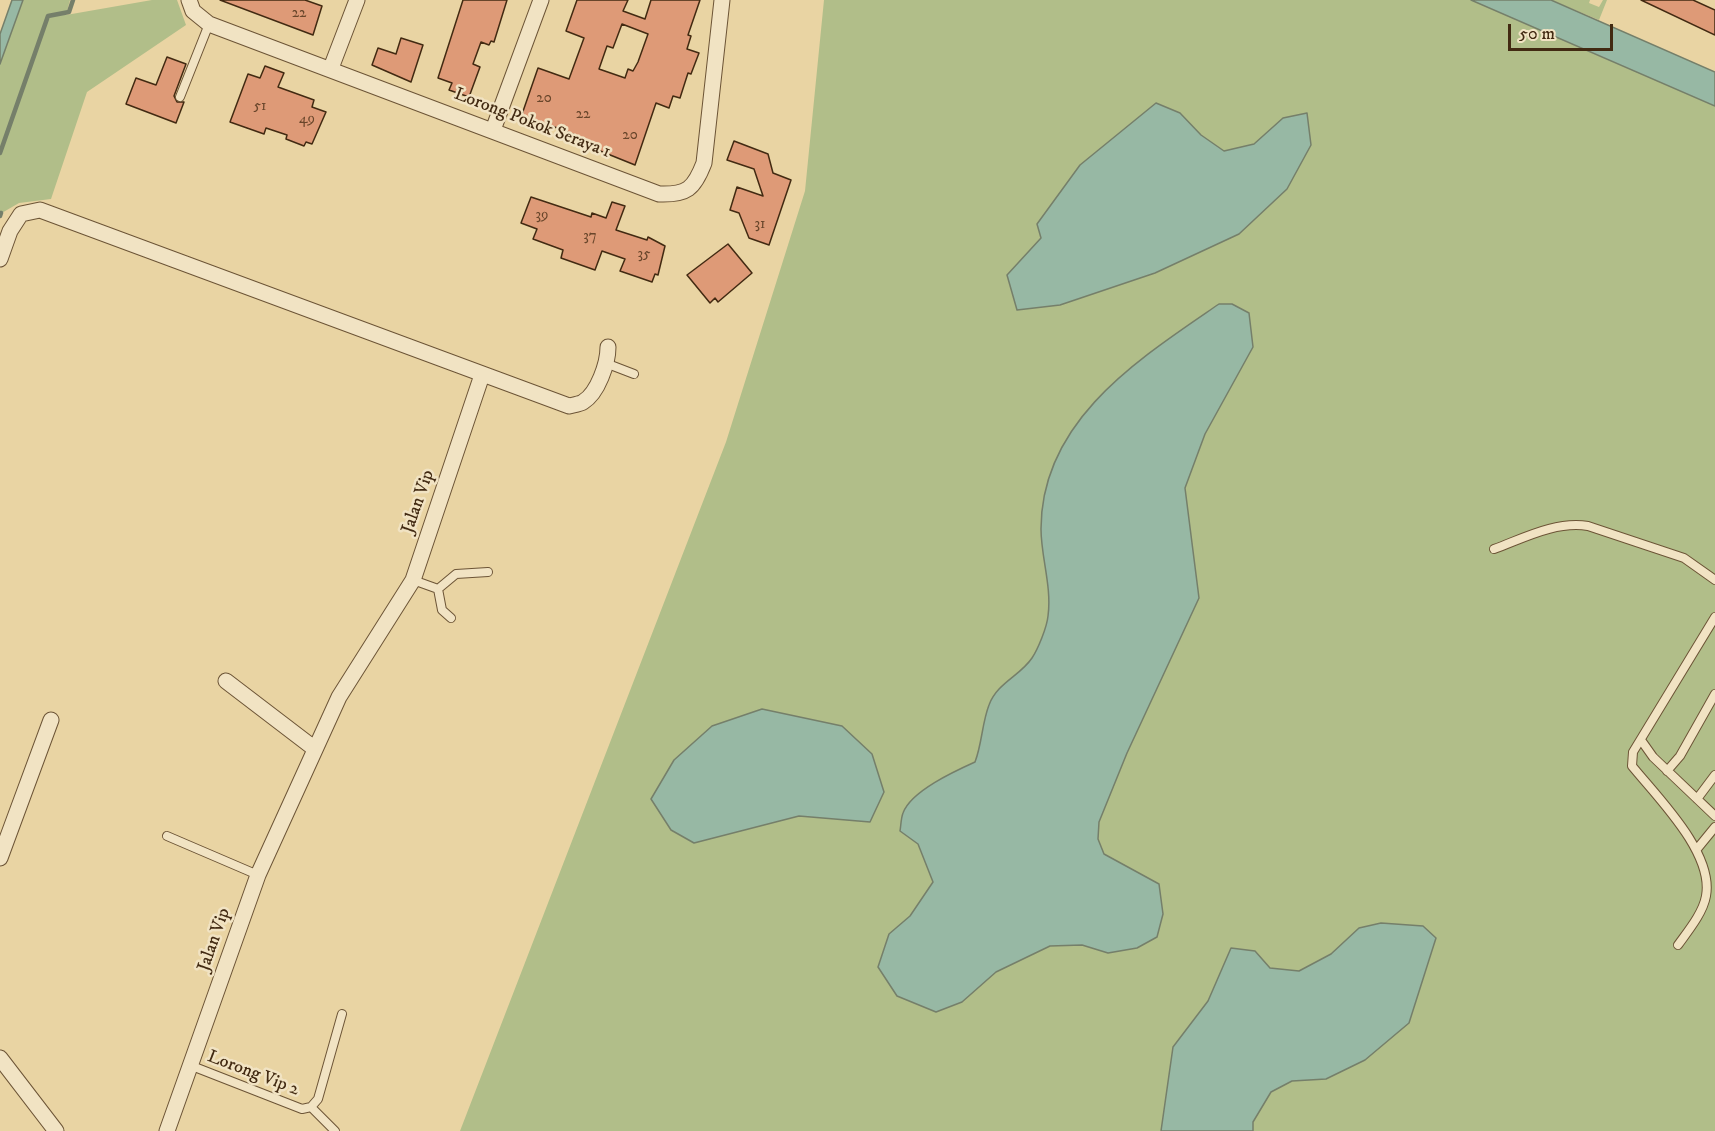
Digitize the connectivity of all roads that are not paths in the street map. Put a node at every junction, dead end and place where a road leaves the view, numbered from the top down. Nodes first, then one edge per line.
1 (189, 0) edge
2 (357, 0) edge
3 (541, 0) edge
4 (722, 0) edge
5 (209, 24) junction
6 (331, 68) junction
7 (180, 97) dead end
8 (494, 130) junction
9 (0, 259) edge
10 (608, 347) dead end
11 (608, 364) junction
12 (634, 374) dead end
13 (482, 375) junction
14 (1494, 549) dead end
15 (488, 572) dead end
16 (413, 580) junction
17 (1715, 580) edge
18 (438, 589) junction
19 (1715, 617) edge
20 (451, 618) dead end
21 (226, 681) dead end
22 (1715, 693) edge
23 (51, 720) dead end
24 (1641, 740) junction
25 (315, 749) junction
26 (1667, 771) junction
27 (1715, 775) edge
28 (1697, 799) junction
29 (1715, 816) edge
30 (1715, 827) edge
31 (167, 836) dead end
32 (1697, 849) junction
33 (0, 858) edge
34 (258, 875) junction
35 (1678, 945) dead end
36 (342, 1014) dead end
37 (0, 1059) edge
38 (192, 1066) junction
39 (311, 1107) junction
40 (56, 1131) edge
41 (167, 1131) edge
42 (335, 1131) edge

1 - 5 street, Lorong Pokok Seraya 1
2 - 6 street
3 - 8 street
4 - 8 street, Lorong Pokok Seraya 1
5 - 6 street, Lorong Pokok Seraya 1
5 - 7 lane
6 - 8 street, Lorong Pokok Seraya 1
9 - 13 street
10 - 11 street
11 - 12 lane
11 - 13 street
13 - 16 street, Jalan Vip
14 - 17 lane
15 - 18 lane
16 - 18 lane
16 - 25 street, Jalan Vip
18 - 20 lane
19 - 24 lane
21 - 25 street
22 - 26 lane
23 - 33 street
24 - 26 lane
24 - 32 lane
25 - 34 street, Jalan Vip
26 - 28 lane
27 - 28 lane
28 - 29 lane
30 - 32 lane
31 - 34 lane
32 - 35 lane
34 - 38 street, Jalan Vip
36 - 39 lane, Lorong Vip 2
37 - 40 street
38 - 39 lane, Lorong Vip 2
38 - 41 street, Jalan Vip
39 - 42 lane

